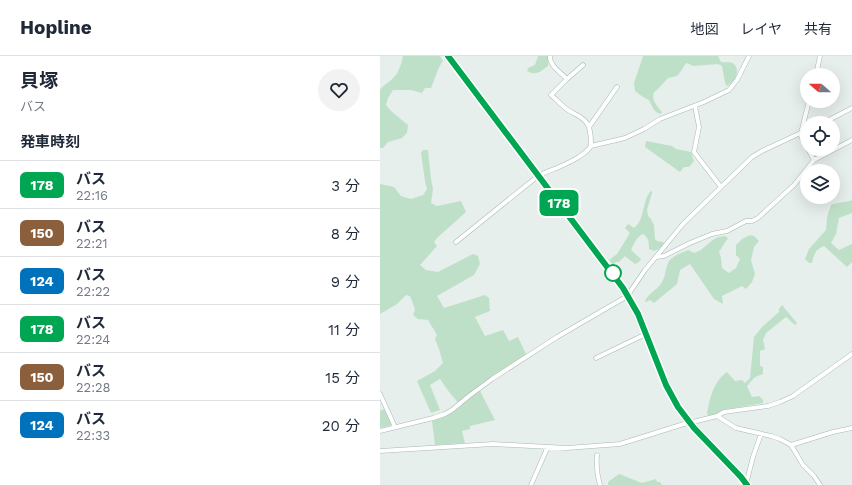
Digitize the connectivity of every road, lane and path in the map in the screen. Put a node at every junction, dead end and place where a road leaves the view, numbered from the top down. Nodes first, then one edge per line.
1 (448, 56) edge
2 (550, 56) edge
3 (749, 56) edge
4 (820, 56) edge
5 (583, 65) dead end
6 (817, 68) edge
7 (568, 79) junction
8 (617, 87) dead end
9 (695, 106) junction
10 (852, 108) edge
11 (837, 116) edge
12 (589, 127) junction
13 (800, 133) edge
14 (852, 140) edge
15 (591, 146) junction
16 (812, 156) edge
17 (814, 160) junction
18 (538, 176) junction
19 (721, 187) junction
20 (456, 242) dead end
21 (656, 257) junction
22 (628, 295) junction
23 (646, 334) junction
24 (852, 354) edge
25 (596, 358) dead end
26 (380, 394) edge
27 (717, 416) junction
28 (690, 423) junction
29 (394, 427) junction
30 (852, 428) edge
31 (380, 431) edge
32 (761, 434) junction
33 (791, 445) junction
34 (548, 447) junction
35 (380, 451) edge
36 (597, 455) dead end
37 (531, 485) edge
38 (600, 485) edge
39 (746, 485) edge
40 (820, 485) edge

1 - 18 highway
2 - 7 street
3 - 9 street
4 - 6 street
5 - 7 street
7 - 12 street
8 - 12 street
9 - 15 street
9 - 19 street
10 - 11 street
12 - 15 street
13 - 19 street
14 - 17 street
15 - 18 street
16 - 17 street
17 - 21 street
18 - 20 street
18 - 22 highway
19 - 21 street
21 - 22 street
22 - 23 highway
22 - 29 street
23 - 25 street
23 - 28 highway
24 - 27 street
26 - 29 street
27 - 28 street
27 - 32 street
28 - 34 street
28 - 39 highway
29 - 31 street
30 - 33 street
32 - 33 street
32 - 39 street
33 - 40 street
34 - 35 street
34 - 37 street
36 - 38 street

